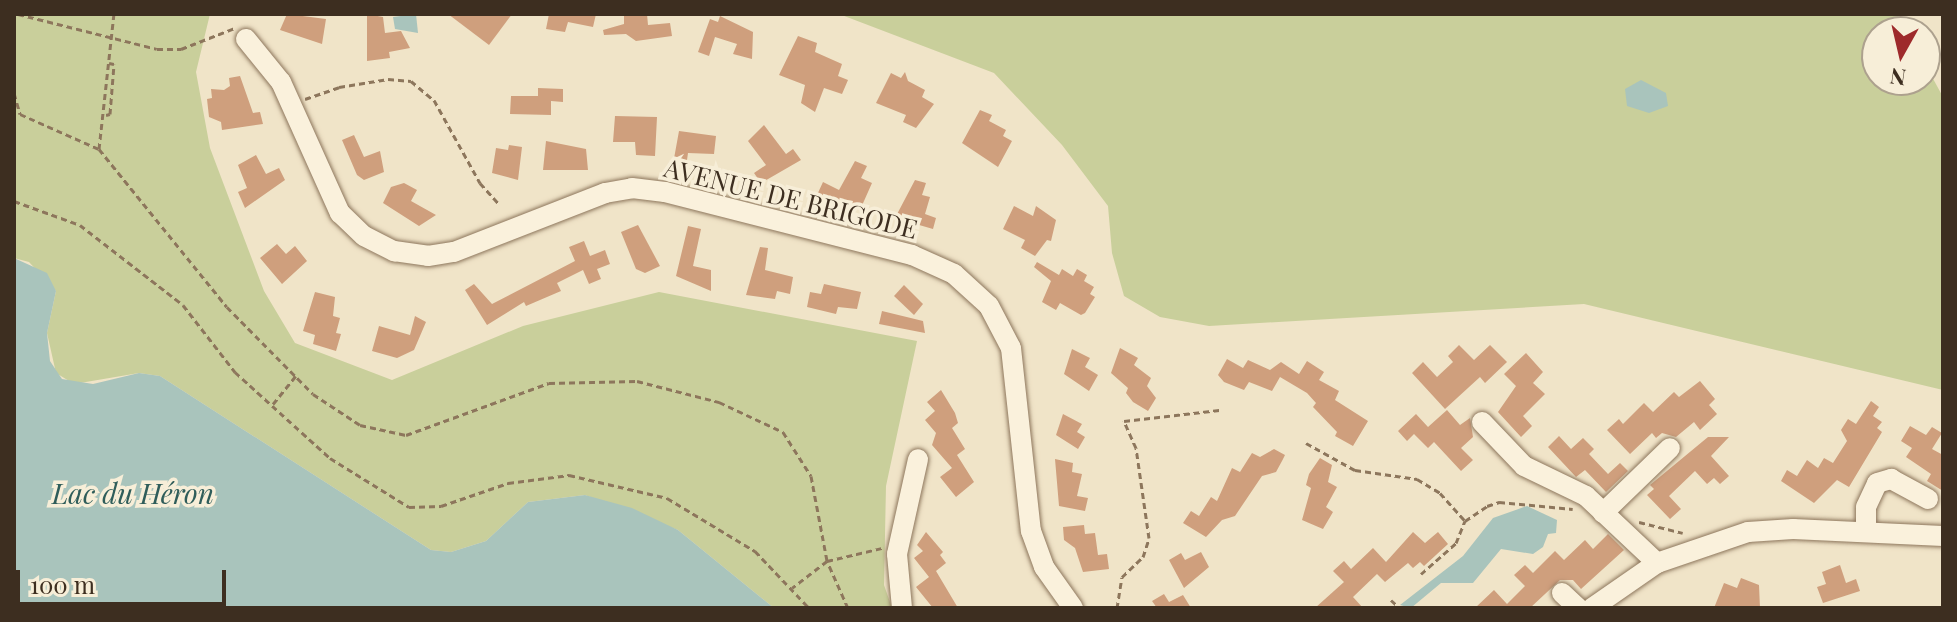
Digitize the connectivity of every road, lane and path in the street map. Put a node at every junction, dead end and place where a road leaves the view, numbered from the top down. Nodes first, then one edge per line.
1 (18, 14) edge
2 (114, 14) edge
3 (112, 38) junction
4 (246, 39) joint
5 (14, 93) edge
6 (292, 104) junction
7 (99, 149) junction
8 (14, 201) edge
9 (498, 203) dead end
10 (296, 376) junction
11 (273, 404) junction
12 (1219, 410) dead end
13 (1482, 422) dead end
14 (1306, 443) dead end
15 (1670, 448) dead end
16 (918, 459) dead end
17 (1928, 499) dead end
18 (1576, 509) dead end
19 (1603, 513) junction
20 (1630, 520) dead end
21 (1465, 521) junction
22 (1866, 532) junction
23 (1683, 533) dead end
24 (1943, 536) edge
25 (898, 543) junction
26 (827, 561) junction
27 (1657, 563) junction
28 (1421, 574) dead end
29 (792, 588) junction
30 (1562, 593) dead end
31 (1391, 600) dead end
32 (809, 608) edge
33 (848, 608) edge
34 (902, 608) edge
35 (1073, 608) edge
36 (1117, 608) edge
37 (1400, 608) edge
38 (1578, 608) edge
39 (1592, 608) edge

1 - 3 path
2 - 3 path
3 - 4 path
3 - 7 path
4 - 6 street, AVENUE DE BRIGODE
5 - 7 path
6 - 9 path
6 - 35 street, AVENUE DE BRIGODE
7 - 10 path
8 - 11 path
10 - 11 path
10 - 26 path
11 - 29 path
12 - 36 path
13 - 19 street
14 - 21 path
15 - 19 street
16 - 25 street
17 - 22 street
18 - 21 path
19 - 27 street
20 - 23 path
21 - 28 path
22 - 24 street
22 - 27 street
25 - 26 path
25 - 34 street
26 - 29 path
26 - 33 path
27 - 39 street
29 - 32 path
30 - 38 street
31 - 37 path

